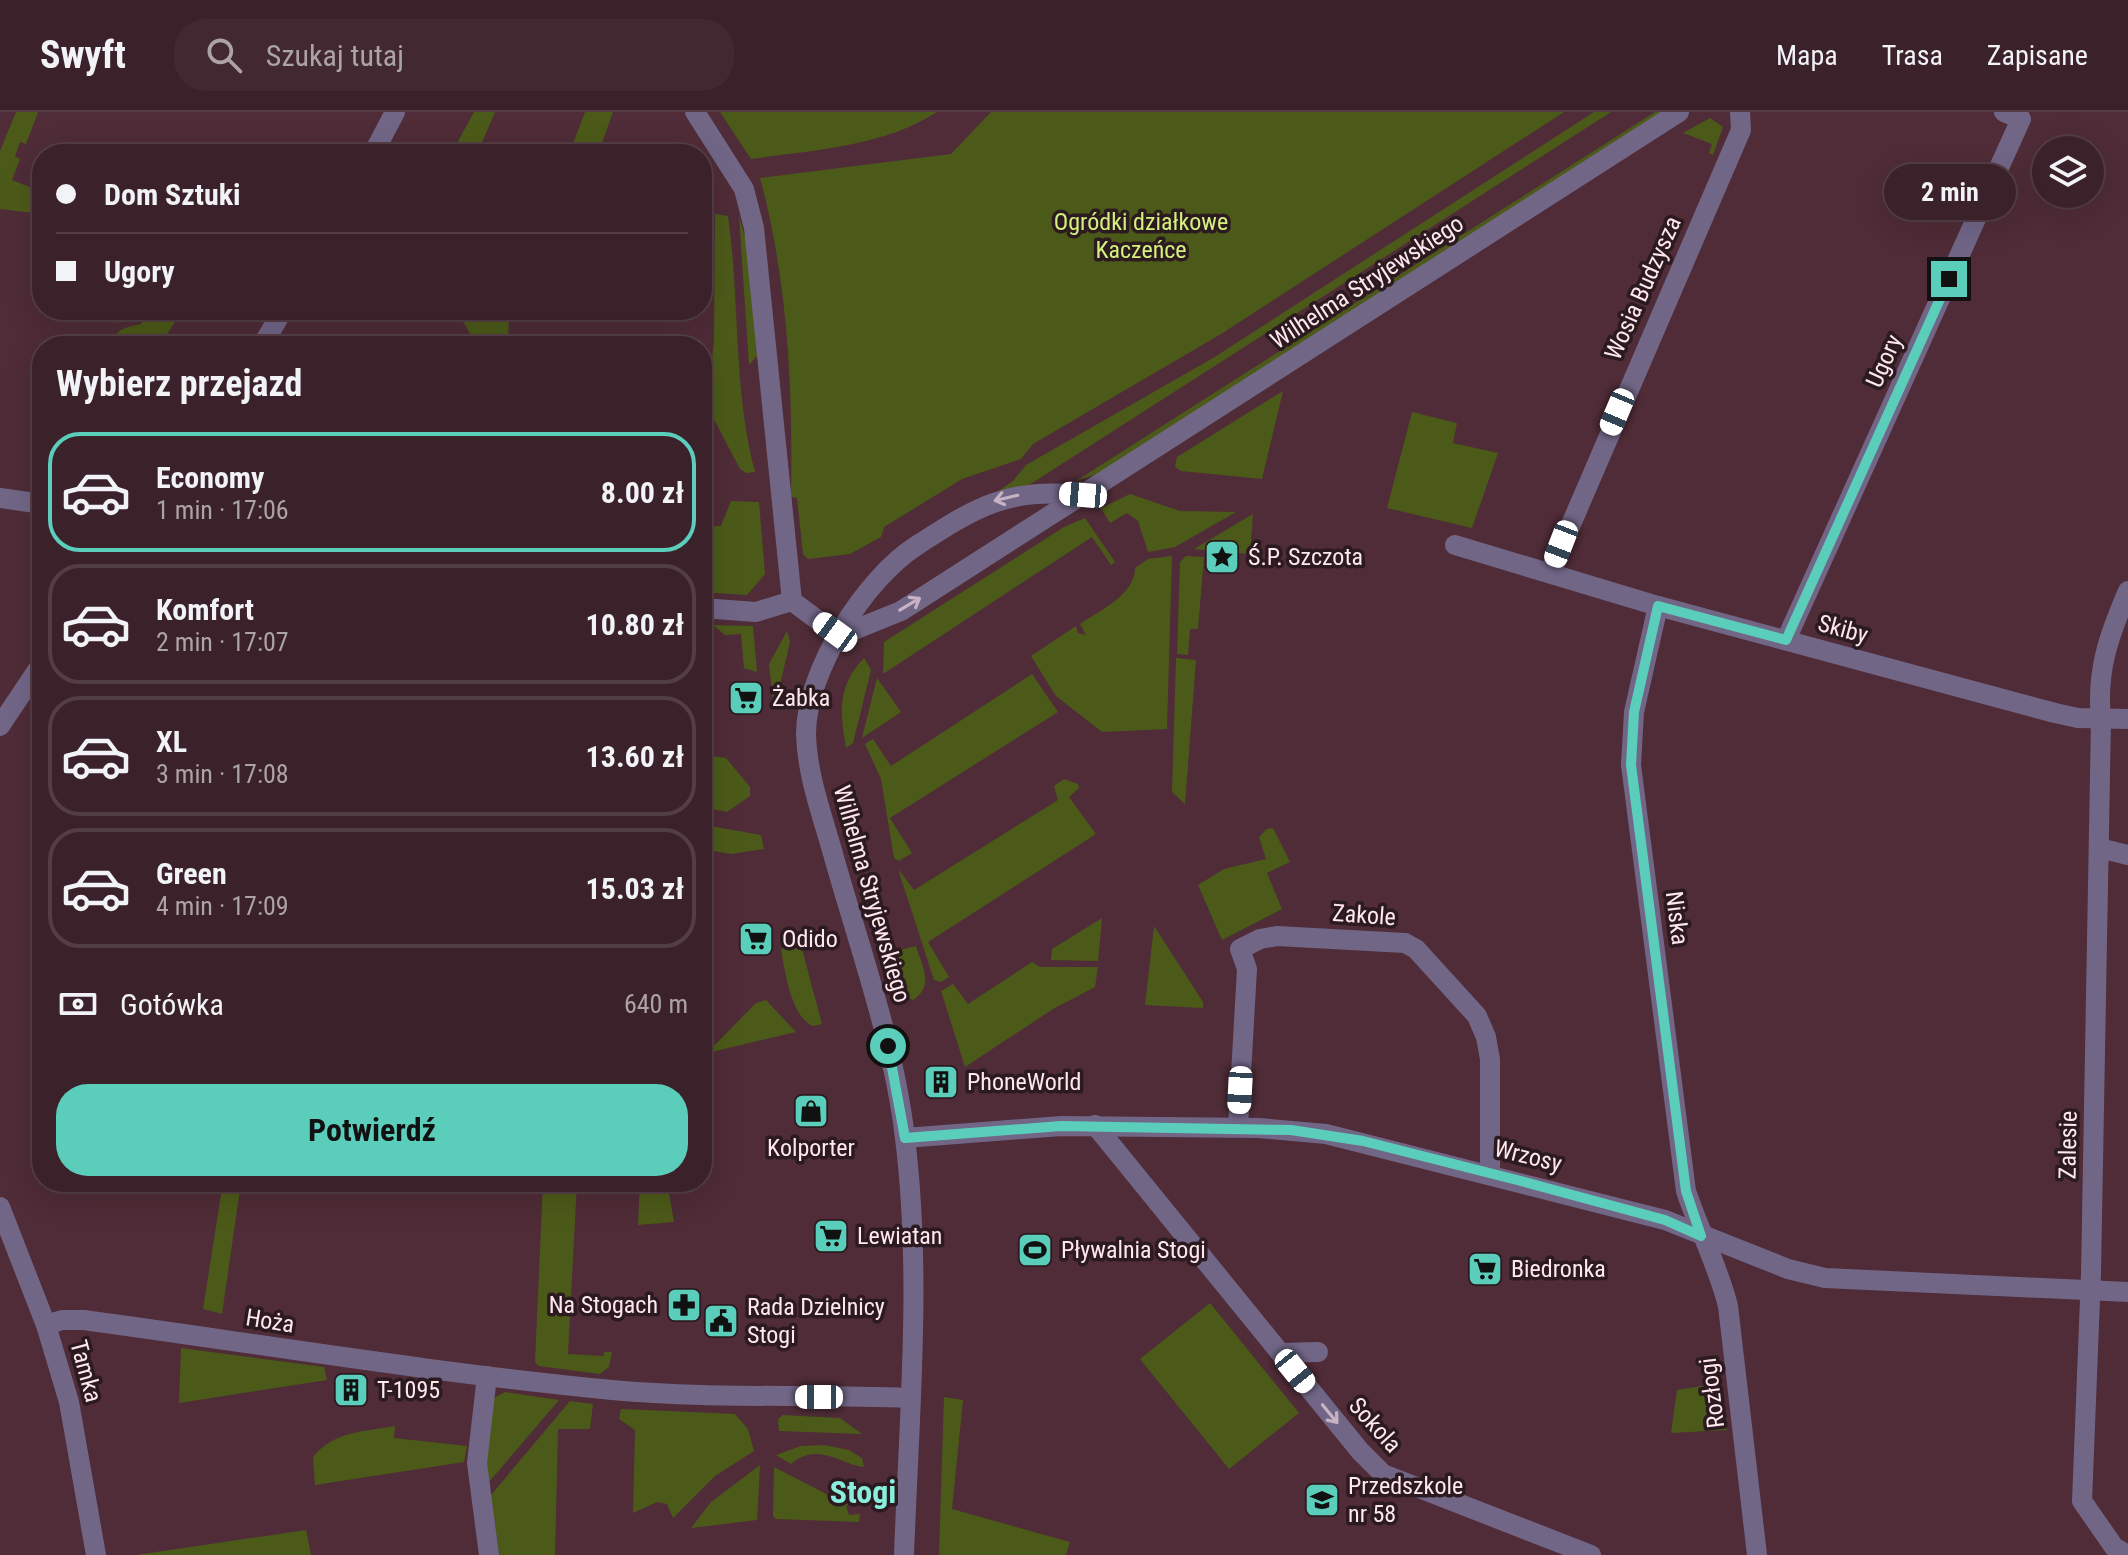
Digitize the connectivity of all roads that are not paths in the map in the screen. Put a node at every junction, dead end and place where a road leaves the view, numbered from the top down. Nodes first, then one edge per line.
1 (395, 112) edge
2 (695, 112) edge
3 (1679, 112) edge
4 (1740, 112) edge
5 (2004, 112) edge
6 (378, 144) edge
7 (1083, 495) junction
8 (0, 498) edge
9 (32, 503) edge
10 (1455, 545) dead end
11 (1550, 573) junction
12 (2128, 591) edge
13 (792, 601) junction
14 (1658, 606) junction
15 (712, 609) edge
16 (839, 636) junction
17 (1786, 640) junction
18 (32, 676) edge
19 (2101, 719) junction
20 (2128, 719) edge
21 (0, 726) edge
22 (2099, 848) junction
23 (2128, 855) edge
24 (1095, 1125) junction
25 (1238, 1127) junction
26 (905, 1138) junction
27 (1490, 1173) junction
28 (0, 1207) edge
29 (1701, 1236) junction
30 (2090, 1290) junction
31 (2128, 1292) edge
32 (46, 1325) junction
33 (1318, 1352) dead end
34 (1281, 1353) junction
35 (487, 1376) junction
36 (909, 1398) junction
37 (1758, 1553) edge
38 (96, 1555) edge
39 (489, 1555) edge
40 (904, 1555) edge
41 (1591, 1555) edge
42 (2127, 1555) edge

1 - 6 street
2 - 13 street
3 - 7 street, Wilhelma Stryjewskiego
4 - 11 street, Wosia Budzysza
5 - 17 street, Ugory
16 -> 7 street, Wilhelma Stryjewskiego
7 -> 16 street, Wilhelma Stryjewskiego
8 - 9 street
10 - 11 street, Skiby
11 - 14 street, Skiby
12 - 19 street
13 - 15 street
13 - 16 street
14 - 17 street, Skiby
14 - 29 street, Niska
16 - 26 street, Wilhelma Stryjewskiego
17 - 19 street, Skiby
18 - 21 street
19 - 20 street, Skiby
19 - 22 street, Zalesie
22 - 23 street
22 - 30 street, Zalesie
24 - 25 street, Wrzosy
24 - 26 street, Wrzosy
24 - 34 street, Sokola
25 - 27 street, Wrzosy
25 - 27 street, Zakole
26 - 36 street, Wilhelma Stryjewskiego
27 - 29 street, Wrzosy
28 - 32 street, Tamka
29 - 30 street, Wrzosy
29 - 37 street, Rozłogi
30 - 31 street, Wrzosy
30 - 42 street, Zalesie
32 - 35 street, Hoża
32 - 38 street, Tamka
33 - 34 street
34 -> 41 street, Sokola
35 - 36 street, Hoża
35 - 39 street
36 - 40 street, Wilhelma Stryjewskiego

